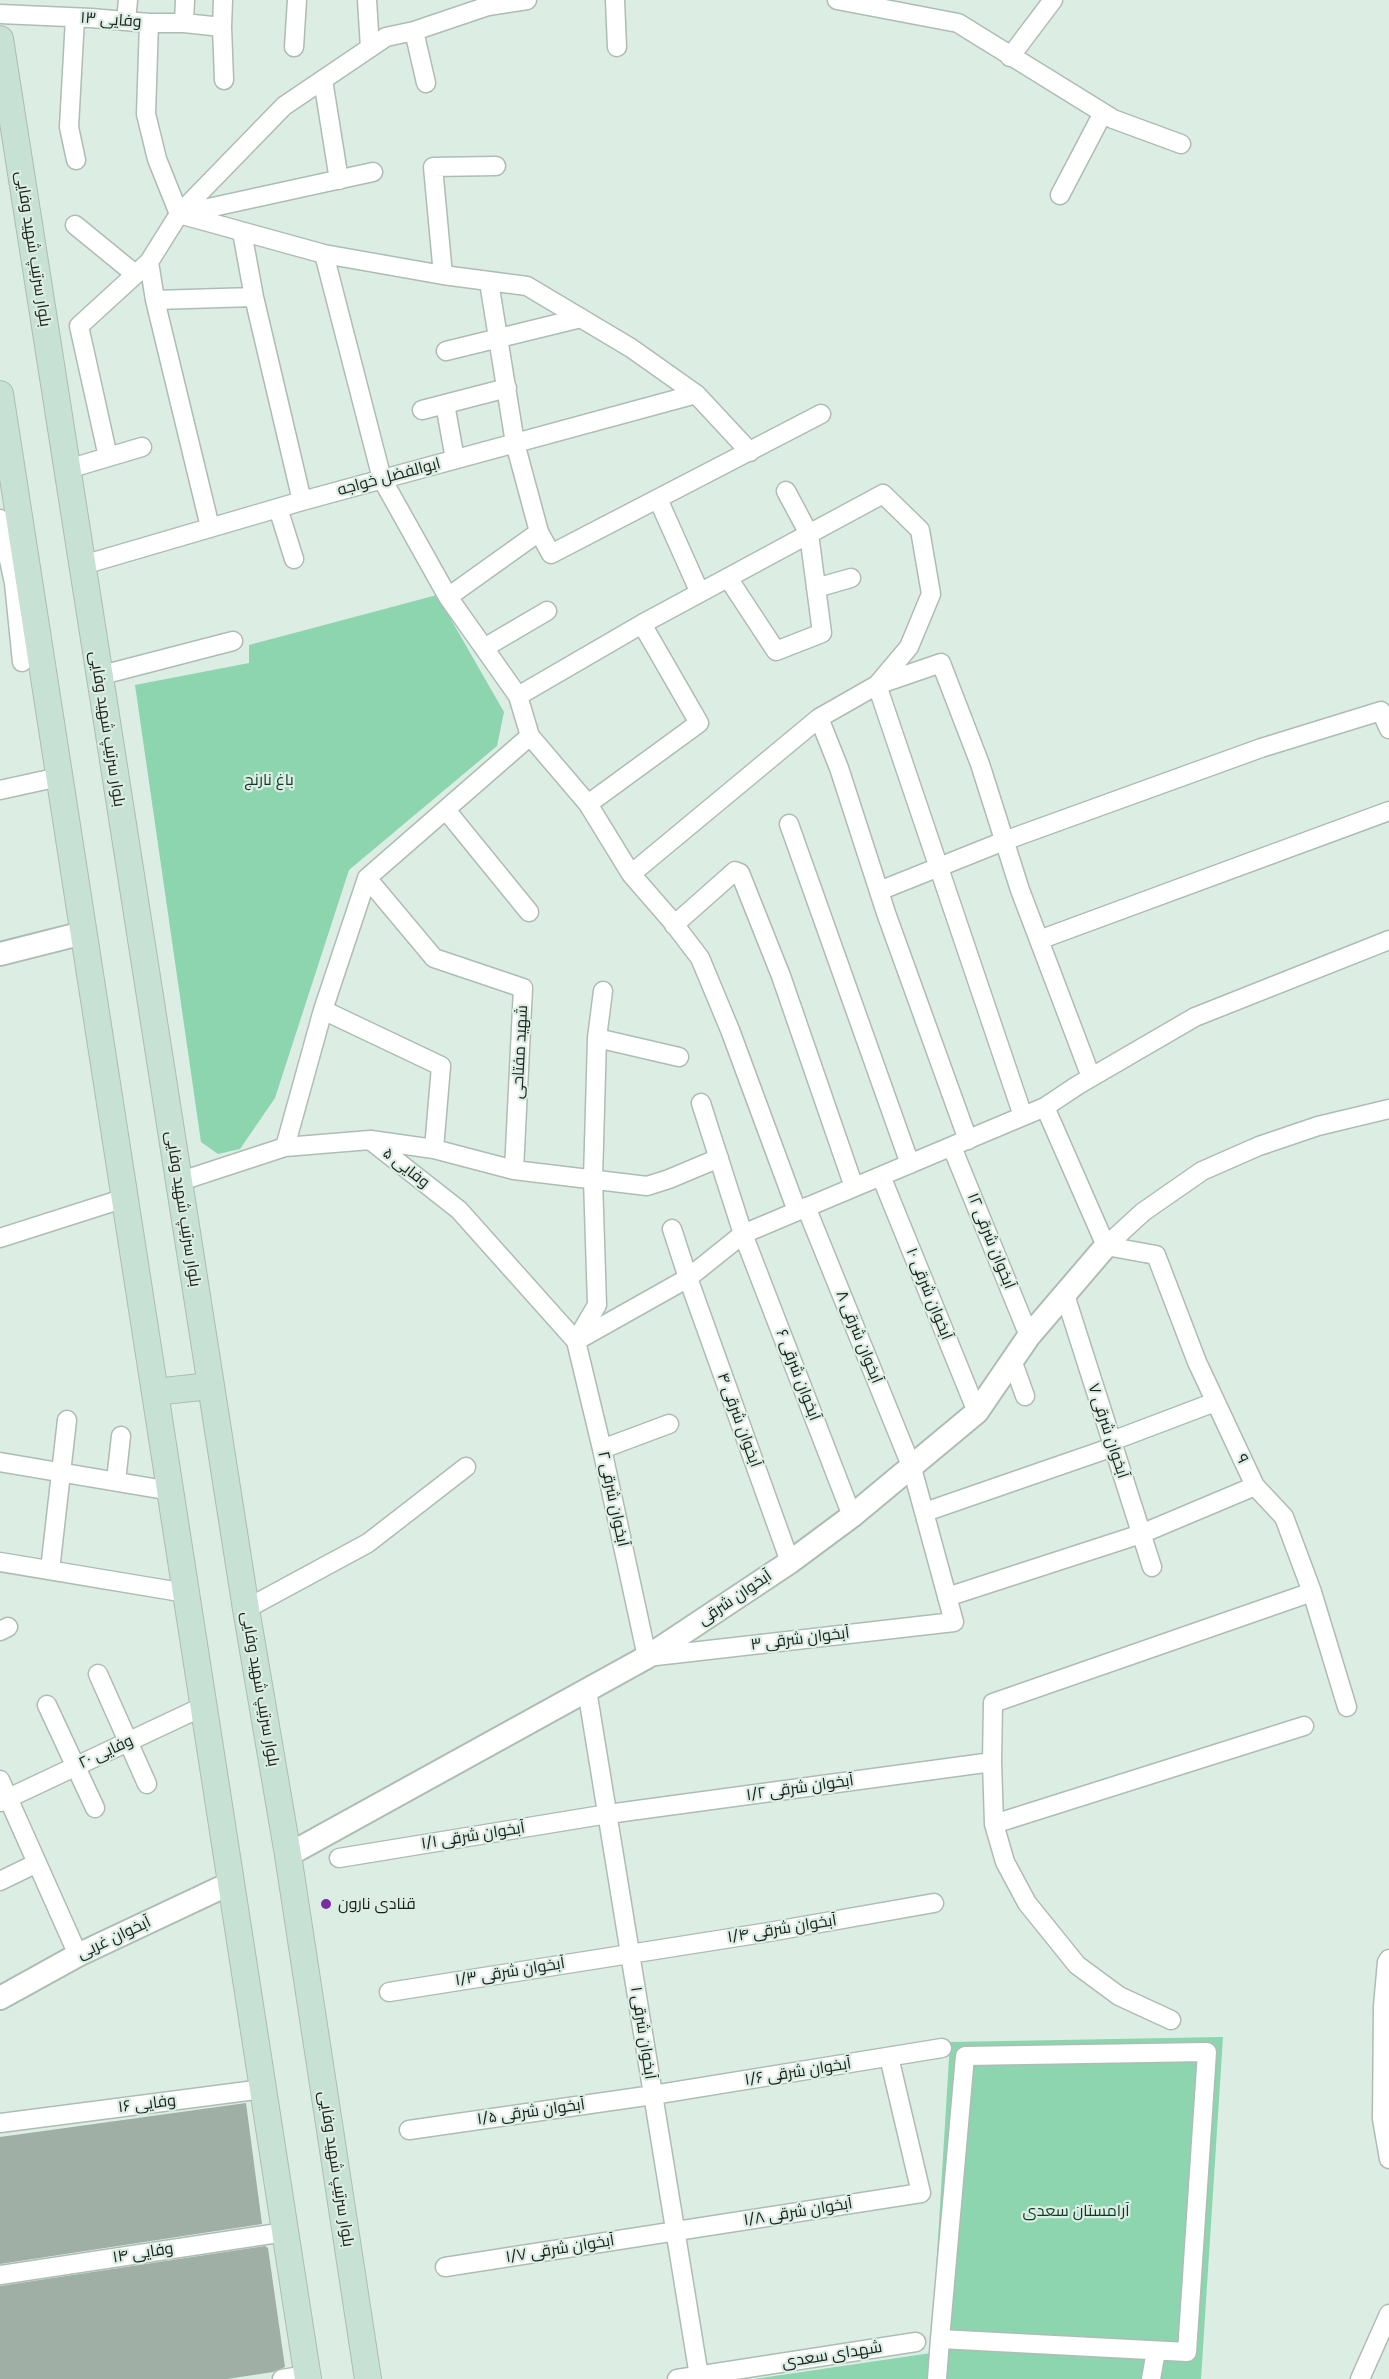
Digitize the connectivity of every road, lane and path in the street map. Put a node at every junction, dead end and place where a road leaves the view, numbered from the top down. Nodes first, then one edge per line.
1 (128, 0) edge
2 (185, 0) edge
3 (223, 0) edge
4 (297, 0) edge
5 (367, 0) edge
6 (527, 0) edge
7 (615, 0) edge
8 (1053, 0) edge
9 (845, 1) edge
10 (69, 12) edge
11 (0, 14) edge
12 (126, 21) junction
13 (184, 23) junction
14 (149, 24) junction
15 (222, 27) junction
16 (414, 32) junction
17 (0, 39) edge
18 (294, 47) dead end
19 (617, 47) dead end
20 (370, 48) junction
21 (1010, 57) junction
22 (224, 80) dead end
23 (323, 80) junction
24 (426, 83) dead end
25 (1103, 113) junction
26 (1181, 144) dead end
27 (76, 160) dead end
28 (496, 166) dead end
29 (373, 172) dead end
30 (339, 180) junction
31 (1060, 195) dead end
32 (179, 214) junction
33 (75, 225) dead end
34 (242, 232) junction
35 (324, 254) junction
36 (142, 268) junction
37 (443, 275) junction
38 (489, 282) junction
39 (254, 297) junction
40 (155, 300) junction
41 (581, 318) junction
42 (497, 339) junction
43 (446, 351) dead end
44 (507, 388) junction
45 (0, 394) edge
46 (696, 394) junction
47 (445, 404) junction
48 (422, 410) dead end
49 (821, 414) dead end
50 (516, 443) junction
51 (142, 447) dead end
52 (750, 452) junction
53 (108, 457) junction
54 (455, 459) junction
55 (68, 469) junction
56 (382, 479) junction
57 (786, 491) dead end
58 (658, 499) junction
59 (302, 501) junction
60 (278, 508) junction
61 (0, 519) edge
62 (210, 527) junction
63 (539, 532) junction
64 (809, 534) junction
65 (294, 559) dead end
66 (83, 565) junction
67 (728, 578) junction
68 (851, 578) dead end
69 (14, 583) edge
70 (816, 588) junction
71 (700, 593) junction
72 (448, 597) junction
73 (547, 611) dead end
74 (642, 624) junction
75 (233, 641) dead end
76 (484, 648) junction
77 (22, 662) dead end
78 (98, 676) junction
79 (877, 685) junction
80 (518, 696) junction
81 (819, 717) junction
82 (1389, 729) edge
83 (530, 736) junction
84 (59, 777) junction
85 (0, 790) edge
86 (588, 804) junction
87 (446, 810) junction
88 (1389, 811) edge
89 (789, 824) dead end
90 (1004, 841) junction
91 (938, 867) junction
92 (631, 874) junction
93 (367, 878) junction
94 (879, 891) junction
95 (529, 912) dead end
96 (675, 925) junction
97 (83, 933) junction
98 (1039, 940) junction
99 (1389, 940) edge
100 (0, 954) edge
101 (603, 991) dead end
102 (323, 1010) junction
103 (597, 1038) junction
104 (680, 1057) dead end
105 (1091, 1077) junction
106 (701, 1103) dead end
107 (1046, 1107) junction
108 (1389, 1109) edge
109 (1023, 1116) junction
110 (370, 1140) junction
111 (960, 1143) junction
112 (285, 1147) junction
113 (434, 1149) junction
114 (719, 1158) junction
115 (910, 1164) junction
116 (514, 1170) junction
117 (881, 1176) junction
118 (593, 1179) junction
119 (178, 1182) junction
120 (854, 1187) junction
121 (125, 1198) junction
122 (802, 1209) junction
123 (672, 1229) dead end
124 (743, 1234) junction
125 (0, 1238) edge
126 (1106, 1246) junction
127 (688, 1278) junction
128 (1065, 1295) junction
129 (1029, 1336) junction
130 (576, 1341) junction
131 (1011, 1360) junction
132 (210, 1386) junction
133 (155, 1392) junction
134 (1025, 1396) dead end
135 (1215, 1402) junction
136 (976, 1412) junction
137 (67, 1420) dead end
138 (669, 1424) dead end
139 (121, 1436) dead end
140 (1113, 1444) junction
141 (602, 1449) junction
142 (0, 1462) edge
143 (466, 1467) dead end
144 (912, 1468) junction
145 (61, 1472) junction
146 (116, 1482) junction
147 (1255, 1486) junction
148 (171, 1491) junction
149 (926, 1512) junction
150 (852, 1516) junction
151 (1141, 1534) junction
152 (0, 1562) edge
153 (790, 1562) junction
154 (1152, 1567) dead end
155 (50, 1570) junction
156 (1312, 1592) junction
157 (186, 1593) junction
158 (947, 1597) junction
159 (246, 1610) junction
160 (954, 1622) joint
161 (647, 1657) junction
162 (98, 1674) dead end
163 (587, 1690) junction
164 (47, 1705) dead end
165 (204, 1706) junction
166 (1347, 1707) dead end
167 (1304, 1726) dead end
168 (127, 1742) junction
169 (992, 1762) junction
170 (76, 1766) junction
171 (0, 1780) edge
172 (147, 1784) dead end
173 (4, 1800) edge
174 (95, 1808) dead end
175 (608, 1814) junction
176 (994, 1824) junction
177 (288, 1855) junction
178 (339, 1858) dead end
179 (37, 1863) junction
180 (0, 1881) edge
181 (231, 1883) junction
182 (934, 1903) dead end
183 (630, 1953) junction
184 (78, 1954) junction
185 (1389, 1959) edge
186 (389, 1992) dead end
187 (0, 1998) edge
188 (1171, 2020) dead end
189 (942, 2048) dead end
190 (889, 2057) junction
191 (263, 2089) junction
192 (653, 2095) junction
193 (0, 2123) edge
194 (409, 2130) dead end
195 (1389, 2159) edge
196 (676, 2231) junction
197 (285, 2232) junction
198 (445, 2267) dead end
199 (0, 2275) edge
200 (1389, 2314) edge
201 (940, 2339) junction
202 (916, 2342) dead end
203 (1156, 2351) junction
204 (699, 2376) junction
205 (720, 2376) edge
206 (308, 2377) edge
207 (282, 2379) edge
208 (368, 2379) edge
209 (677, 2379) edge
210 (937, 2379) edge
211 (1151, 2379) edge
212 (1360, 2379) edge

1 - 12 street
2 - 13 street
3 - 15 street
4 - 18 street
5 - 20 street
6 - 16 street
7 - 19 street
8 - 21 street
9 - 21 street
10 - 11 street, وفایی ۱۳
10 - 12 street, وفایی ۱۳
10 - 27 street
12 - 14 street, وفایی ۱۳
13 - 14 street, وفایی ۱۳
13 - 15 street, وفایی ۱۳
14 - 32 street
15 - 22 street
16 - 20 street
16 - 24 street
17 - 55 main road, بلوار سرتیپ شهید وفایی
20 - 23 street
21 - 25 street
23 - 30 street
23 - 32 street
25 - 26 street
25 - 31 street
28 - 37 street
29 - 30 street
30 - 32 street
32 - 34 street
32 - 36 street
33 - 36 street
34 - 35 street
34 - 39 street
35 - 37 street
35 - 56 street
36 - 40 street
36 - 53 street
37 - 38 street
38 - 41 street
38 - 42 street
39 - 40 street
39 - 59 street
40 - 62 street
41 - 42 street
41 - 46 street
42 - 43 street
42 - 44 street
44 - 47 street
44 - 50 street
45 - 69 main road
46 - 50 street, ابوالفضل خواجه
46 - 52 street
47 - 48 street
47 - 54 street
49 - 52 street
50 - 54 street, ابوالفضل خواجه
50 - 63 street
51 - 53 street
52 - 58 street
53 - 55 street
54 - 56 street, ابوالفضل خواجه
55 - 66 main road, بلوار سرتیپ شهید وفایی
56 - 59 street, ابوالفضل خواجه
56 - 72 street
57 - 64 street
58 - 63 street
58 - 71 street
59 - 60 street, ابوالفضل خواجه
60 - 62 street, ابوالفضل خواجه
60 - 65 street
61 - 69 street
62 - 66 street, ابوالفضل خواجه
63 - 72 street
64 - 67 street
64 - 70 street
64 - 79 street
66 - 78 main road, بلوار سرتیپ شهید وفایی
67 - 70 street
67 - 71 street
68 - 70 street
69 - 77 street
69 - 84 main road
71 - 74 street
72 - 76 street
73 - 76 street
74 - 80 street
74 - 86 street
75 - 78 street
76 - 80 street
78 - 119 main road, بلوار سرتیپ شهید وفایی
79 - 81 street
79 - 90 street
79 - 91 street
80 - 83 street
81 - 92 street
81 - 94 street, آبخوان شرقی ۱۲
82 - 90 street
83 - 86 street, آبخوان شرقی ۸
83 - 87 street
84 - 85 street
84 - 97 main road
86 - 92 street, آبخوان شرقی ۸
87 - 93 street
87 - 95 street
88 - 98 street
89 - 115 street
90 - 91 street
90 - 98 street
91 - 94 street
91 - 109 street
92 - 96 street, آبخوان شرقی ۸
93 - 102 street
93 - 116 street, شهید مفتاحی
94 - 111 street, آبخوان شرقی ۱۲
96 - 120 street
96 - 122 street, آبخوان شرقی ۸
97 - 100 street
97 - 121 main road
98 - 105 street
99 - 105 street
101 - 103 street
102 - 112 street
102 - 113 street
103 - 104 street
103 - 118 street
105 - 107 street
106 - 114 street, آبخوان شرقی ۶
107 - 109 street
107 - 126 street
108 - 126 street
109 - 111 street
110 - 112 street, وفایی ۵
110 - 113 street
110 - 130 street, وفایی ۵
111 - 115 street
111 - 129 street, آبخوان شرقی ۱۲
112 - 119 street, وفایی ۵
113 - 116 street
114 - 118 street
114 - 124 street, آبخوان شرقی ۶
115 - 117 street
116 - 118 street
117 - 120 street
117 - 136 street, آبخوان شرقی ۱۰
118 - 130 street
119 - 132 main road, بلوار سرتیپ شهید وفایی
120 - 122 street
121 - 125 street
121 - 133 main road
122 - 124 street
122 - 144 street, آبخوان شرقی ۸
123 - 127 street, آبخوان شرقی ۴
124 - 127 street
124 - 150 street, آبخوان شرقی ۶
126 - 128 street, آبخوان شرقی
126 - 135 street, ۹
127 - 130 street
127 - 153 street, آبخوان شرقی ۴
128 - 129 street, آبخوان شرقی
128 - 140 street, آبخوان شرقی ۷
129 - 131 street, آبخوان شرقی
130 - 141 street, آبخوان شرقی ۲
131 - 134 street
131 - 136 street, آبخوان شرقی
132 - 133 main road
132 - 159 main road, بلوار سرتیپ شهید وفایی
133 - 148 main road
135 - 140 street
135 - 147 street, ۹
136 - 144 street, آبخوان شرقی
137 - 145 street
138 - 141 street
139 - 146 street
140 - 149 street
140 - 151 street, آبخوان شرقی ۷
141 - 161 street, آبخوان شرقی ۲
142 - 145 street
143 - 159 street
144 - 149 street, آبخوان شرقی ۸
144 - 150 street, آبخوان شرقی
145 - 146 street
145 - 155 street
146 - 148 street
147 - 151 street
147 - 156 street, ۹
148 - 157 main road
149 - 158 street, آبخوان شرقی ۸
150 - 153 street, آبخوان شرقی
151 - 154 street, آبخوان شرقی ۷
151 - 158 street
152 - 155 street
153 - 161 street, آبخوان شرقی
155 - 157 street
156 - 166 street, ۹
156 - 169 street
157 - 165 main road
158 - 160 street, آبخوان شرقی ۸
159 - 177 main road, بلوار سرتیپ شهید وفایی
160 - 161 street, آبخوان شرقی ۳
161 - 163 street, آبخوان شرقی
162 - 168 street
163 - 175 street, آبخوان شرقی ۱
163 - 177 street, آبخوان شرقی
164 - 170 street
165 - 168 street, وفایی ۲۰
165 - 181 main road
167 - 176 street
168 - 170 street, وفایی ۲۰
168 - 172 street
169 - 175 street, آبخوان شرقی ۱/۲
169 - 176 street
170 - 173 street, وفایی ۲۰
170 - 174 street
171 - 173 street
173 - 179 street
175 - 178 street, آبخوان شرقی ۱/۱
175 - 183 street, آبخوان شرقی ۱
176 - 188 street
177 - 208 main road, بلوار سرتیپ شهید وفایی
179 - 180 street
179 - 184 street
181 - 184 street, آبخوان غربی
181 - 191 main road
182 - 183 street, آبخوان شرقی ۱/۴
183 - 186 street, آبخوان شرقی ۱/۳
183 - 192 street, آبخوان شرقی ۱
184 - 187 street, آبخوان غربی
185 - 195 street
189 - 190 street, آبخوان شرقی ۱/۶
190 - 192 street, آبخوان شرقی ۱/۶
190 - 196 street, آبخوان شرقی ۱/۸
191 - 193 street, وفایی ۱۶
191 - 197 main road
192 - 194 street, آبخوان شرقی ۱/۵
192 - 196 street, آبخوان شرقی ۱
196 - 198 street, آبخوان شرقی ۱/۷
196 - 204 street, آبخوان شرقی ۱
197 - 199 street, وفایی ۱۴
197 - 206 main road
200 - 212 street
201 - 203 street
201 - 203 street
201 - 210 street
202 - 205 street, شهدای سعدی
203 - 211 street
204 - 205 street, شهدای سعدی
204 - 209 street, شهدای سعدی
206 - 207 street

